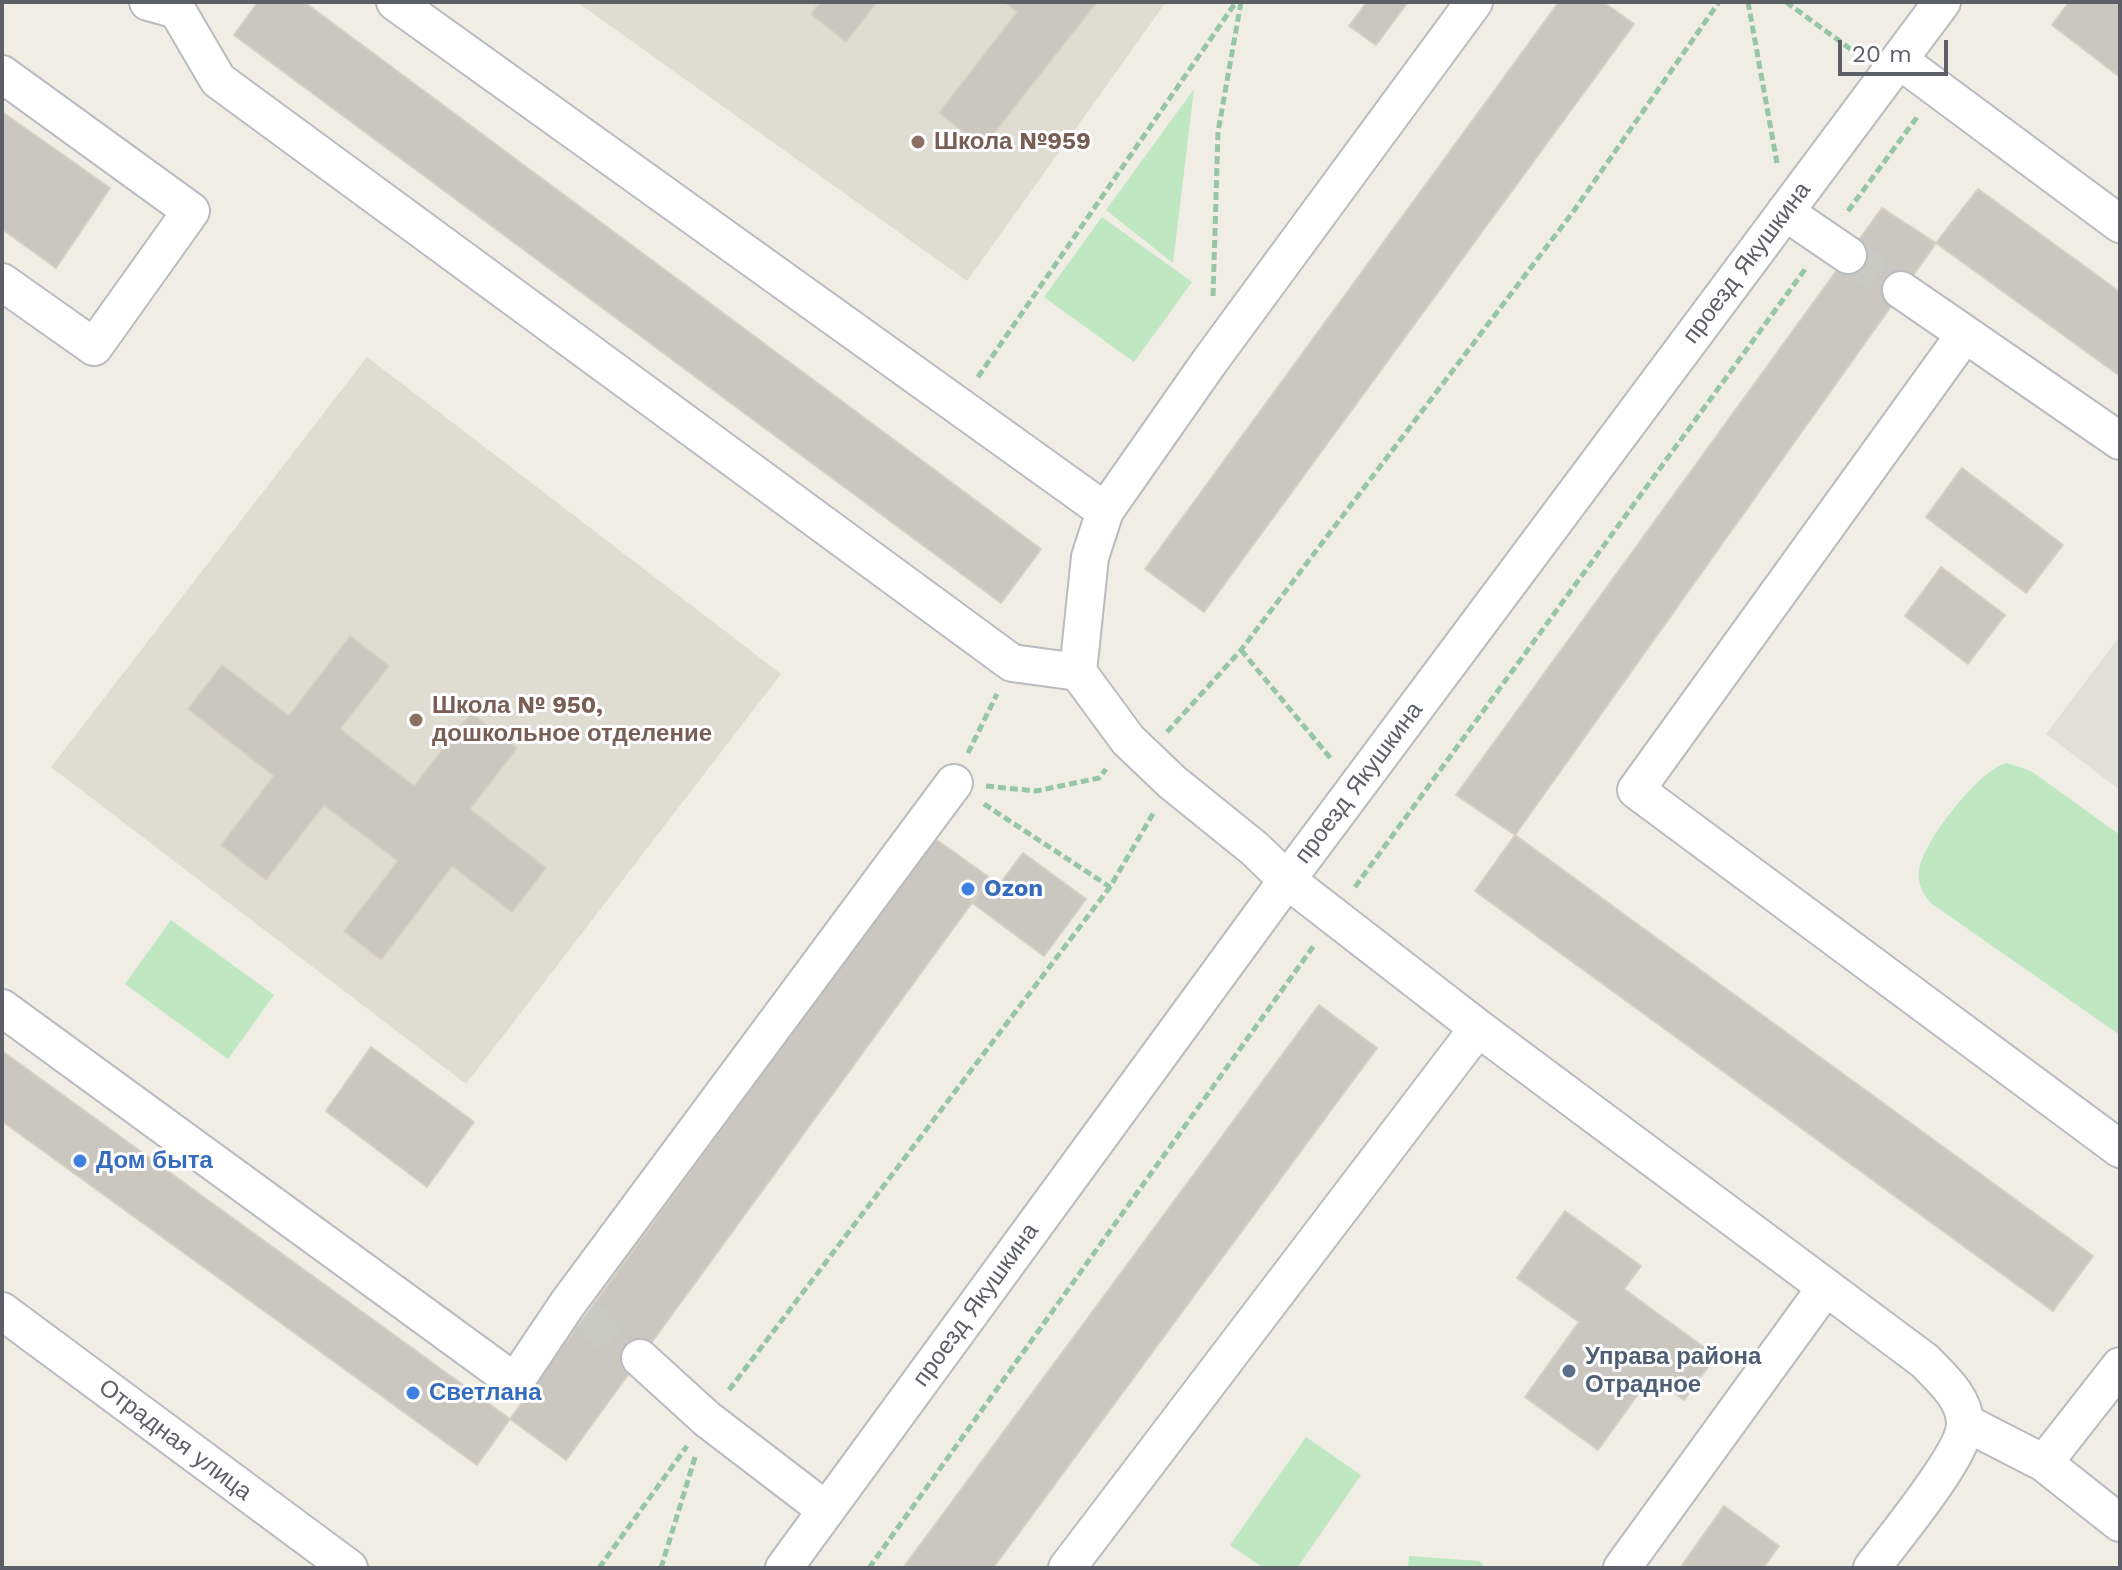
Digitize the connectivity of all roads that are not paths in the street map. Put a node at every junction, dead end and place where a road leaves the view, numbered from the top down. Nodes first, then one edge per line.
1 (395, 2) edge
2 (1474, 2) edge
3 (1942, 2) edge
4 (169, 5) edge
5 (1893, 67) junction
6 (2, 74) edge
7 (1785, 212) junction
8 (2120, 224) edge
9 (1837, 248) tunnel mouth
10 (2, 282) edge
11 (1901, 290) tunnel mouth
12 (1965, 334) junction
13 (2120, 441) edge
14 (1105, 511) junction
15 (1078, 672) junction
16 (954, 783) road end
17 (1287, 880) junction
18 (2, 1008) edge
19 (1478, 1028) junction
20 (2120, 1149) edge
21 (1826, 1287) junction
22 (2, 1311) edge
23 (640, 1358) tunnel mouth
24 (2120, 1366) edge
25 (1966, 1423) junction
26 (2044, 1463) junction
27 (826, 1510) junction
28 (2120, 1523) edge
29 (349, 1568) edge
30 (784, 1568) edge
31 (1067, 1568) edge
32 (1622, 1568) edge
33 (1872, 1568) edge

1 - 14 street
2 - 14 street
3 - 5 street, проезд Якушкина
4 - 15 street
5 - 7 street, проезд Якушкина
5 - 8 street
6 - 10 street
7 - 9 street
7 - 17 street, проезд Якушкина
11 - 12 street
12 - 13 street
12 - 20 street
14 - 15 street
15 - 17 street
16 - 18 street
17 - 19 street
17 - 27 street, проезд Якушкина
19 - 21 street
19 - 31 street
21 - 25 street
21 - 32 street
22 - 29 street, Отрадная улица
23 - 27 street
24 - 26 street
25 - 26 street
25 - 33 street
26 - 28 street
27 - 30 street, проезд Якушкина

